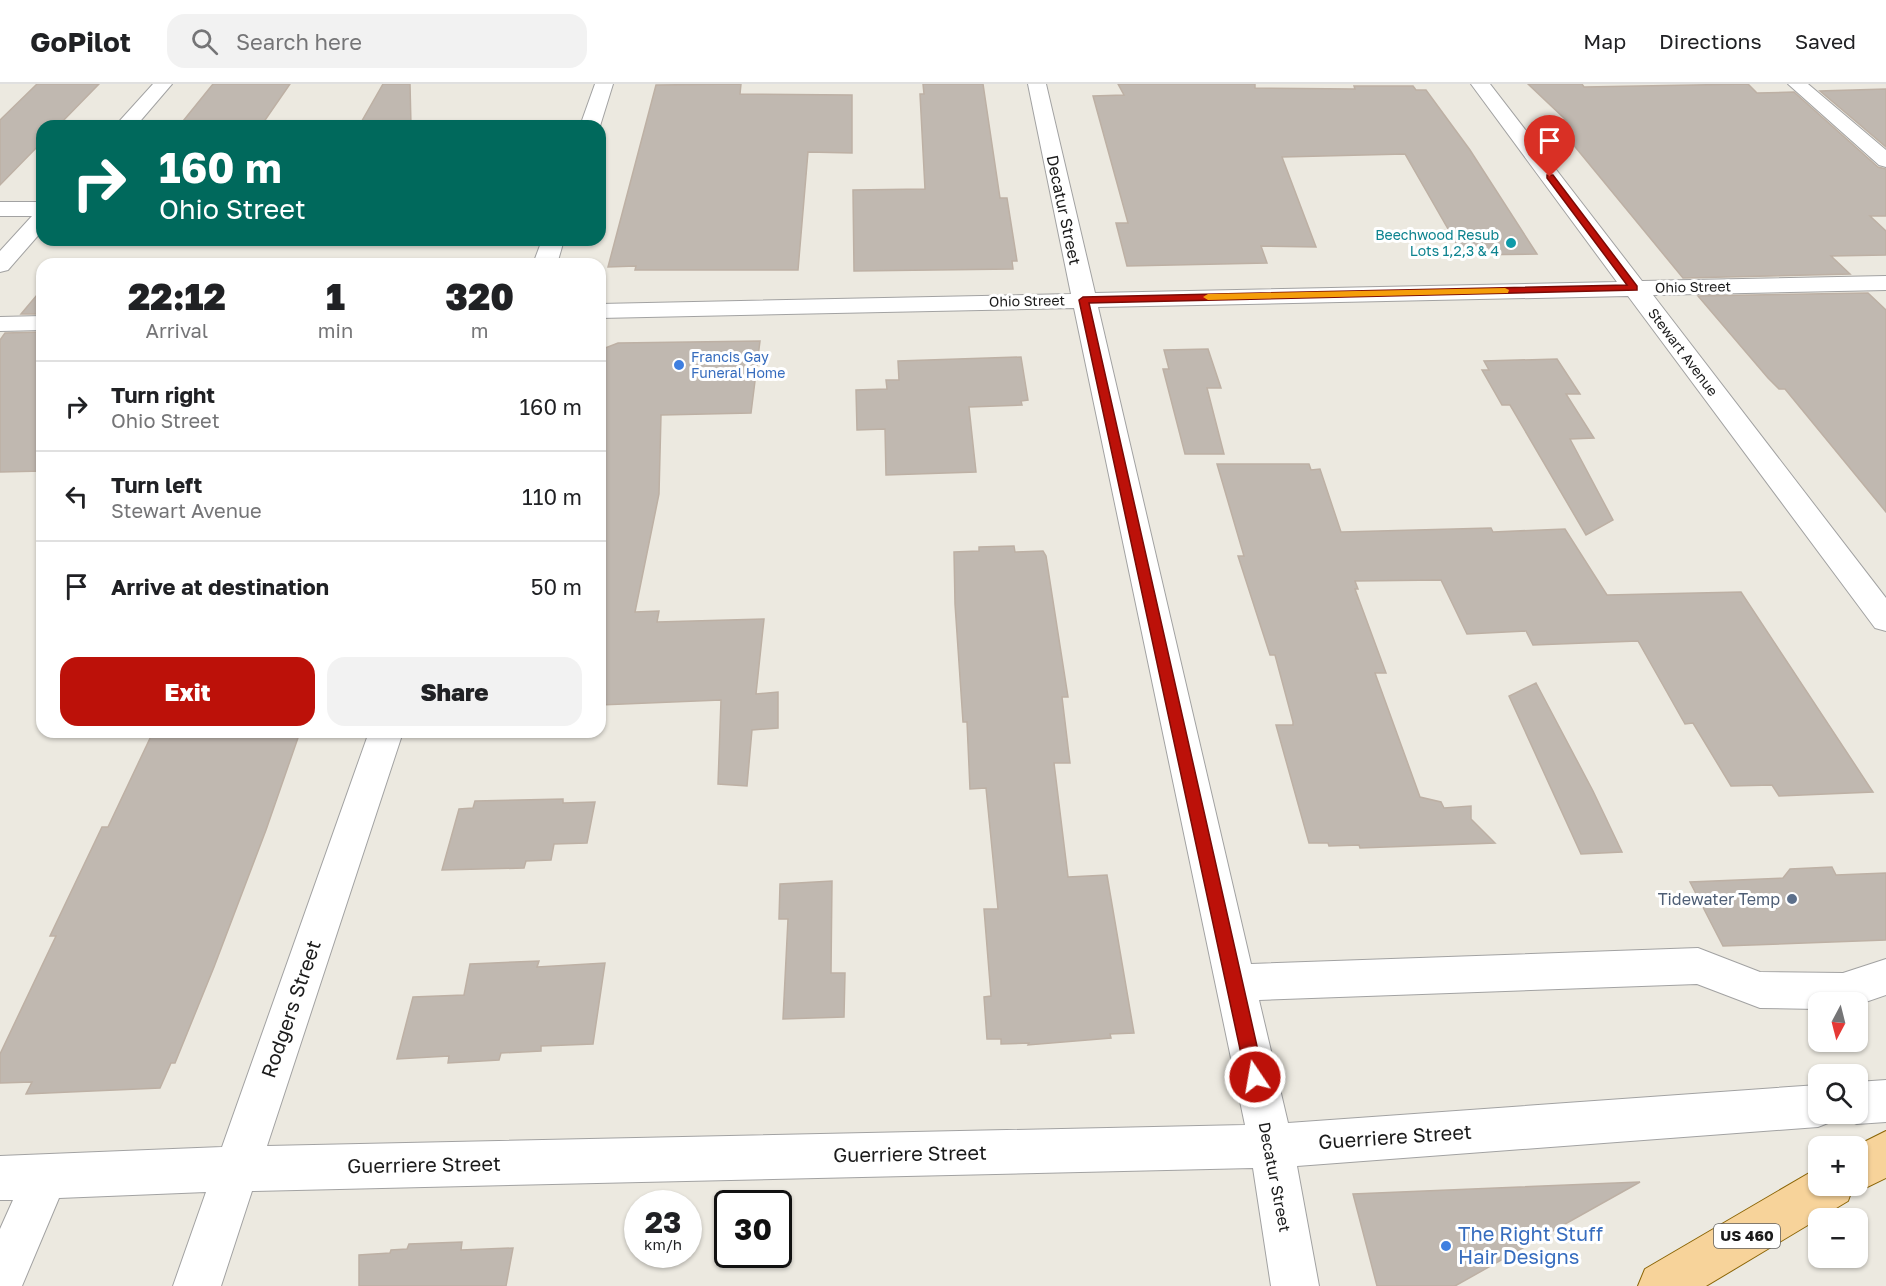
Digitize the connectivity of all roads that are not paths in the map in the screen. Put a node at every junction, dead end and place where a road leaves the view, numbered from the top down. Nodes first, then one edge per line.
1 (163, 84) edge
2 (604, 84) edge
3 (1037, 84) edge
4 (1480, 84) edge
5 (1797, 84) edge
6 (130, 120) edge
7 (592, 120) edge
8 (1886, 161) edge
9 (0, 209) edge
10 (36, 209) edge
11 (36, 225) edge
12 (0, 265) edge
13 (1886, 283) edge
14 (1634, 288) junction
15 (1083, 300) junction
16 (606, 311) edge
17 (36, 323) edge
18 (0, 324) edge
19 (1886, 620) edge
20 (384, 738) edge
21 (1886, 977) edge
22 (1235, 983) junction
23 (1886, 1101) edge
24 (1868, 1102) edge
25 (1808, 1107) edge
26 (1270, 1146) junction
27 (1886, 1153) edge
28 (1868, 1164) edge
29 (237, 1169) junction
30 (46, 1176) junction
31 (0, 1178) edge
32 (1813, 1196) edge
33 (0, 1283) edge
34 (197, 1286) edge
35 (1295, 1286) edge
36 (1662, 1286) edge

1 - 6 street
2 - 7 street
3 - 15 street, Decatur Street
4 - 14 street, Stewart Avenue
5 - 8 street
9 - 10 street
11 - 12 street
13 - 14 street, Ohio Street
14 - 15 street, Ohio Street
14 - 19 street, Stewart Avenue
15 - 16 street, Ohio Street
15 - 22 street, Decatur Street
17 - 18 street
20 - 29 street, Rodgers Street
21 - 22 street
22 - 26 street, Decatur Street
23 - 24 street
25 - 26 street, Guerriere Street
26 - 29 street, Guerriere Street
26 - 35 street, Decatur Street
27 - 28 main road
29 - 30 street, Guerriere Street
29 - 34 street, Rodgers Street
30 - 31 street, Guerriere Street
30 - 33 street
32 - 36 main road, US 460

